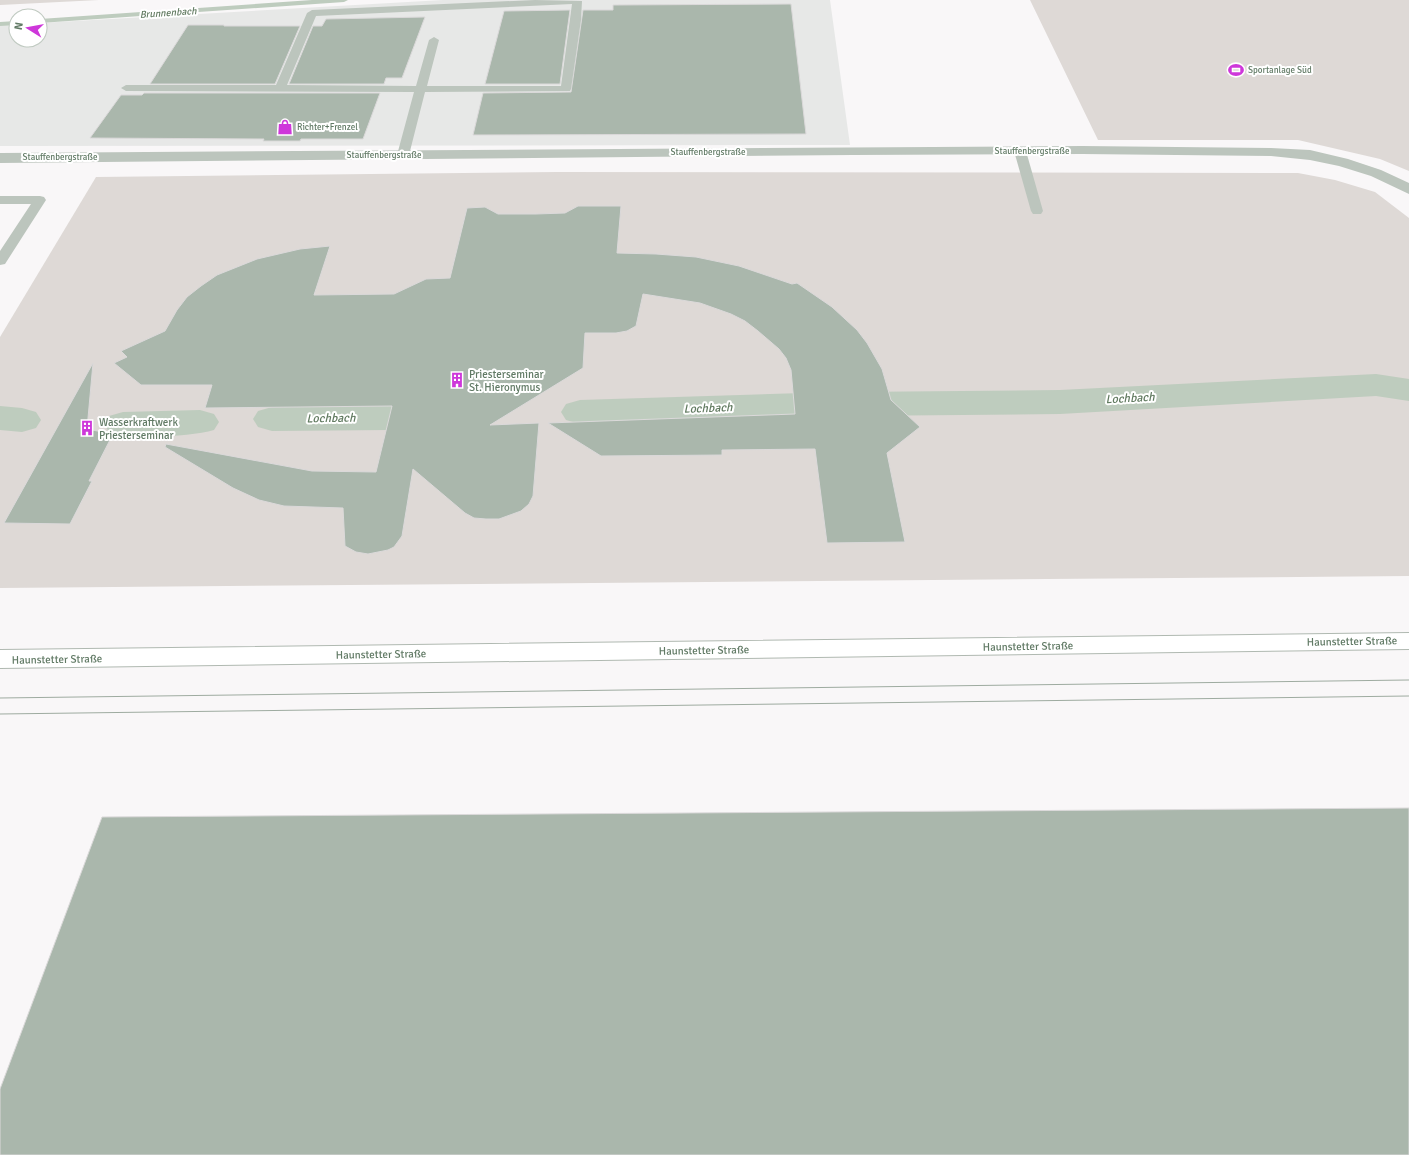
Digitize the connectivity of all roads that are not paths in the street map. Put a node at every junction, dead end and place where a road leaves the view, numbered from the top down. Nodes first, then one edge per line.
1 (434, 40) dead end
2 (126, 88) dead end
3 (280, 88) junction
4 (421, 90) junction
5 (1020, 151) junction
6 (403, 154) junction
7 (0, 158) edge
8 (1409, 189) edge
9 (0, 200) edge
10 (1037, 211) dead end
11 (0, 261) edge
12 (1409, 641) edge
13 (0, 659) edge

1 - 4 lane
2 - 3 lane
3 - 4 lane
3 - 4 lane
4 - 6 lane
5 - 6 street, Stauffenbergstraße
5 - 8 street, Stauffenbergstraße
5 - 10 lane
6 - 7 street, Stauffenbergstraße
9 - 11 lane
12 - 13 main road, Haunstetter Straße

